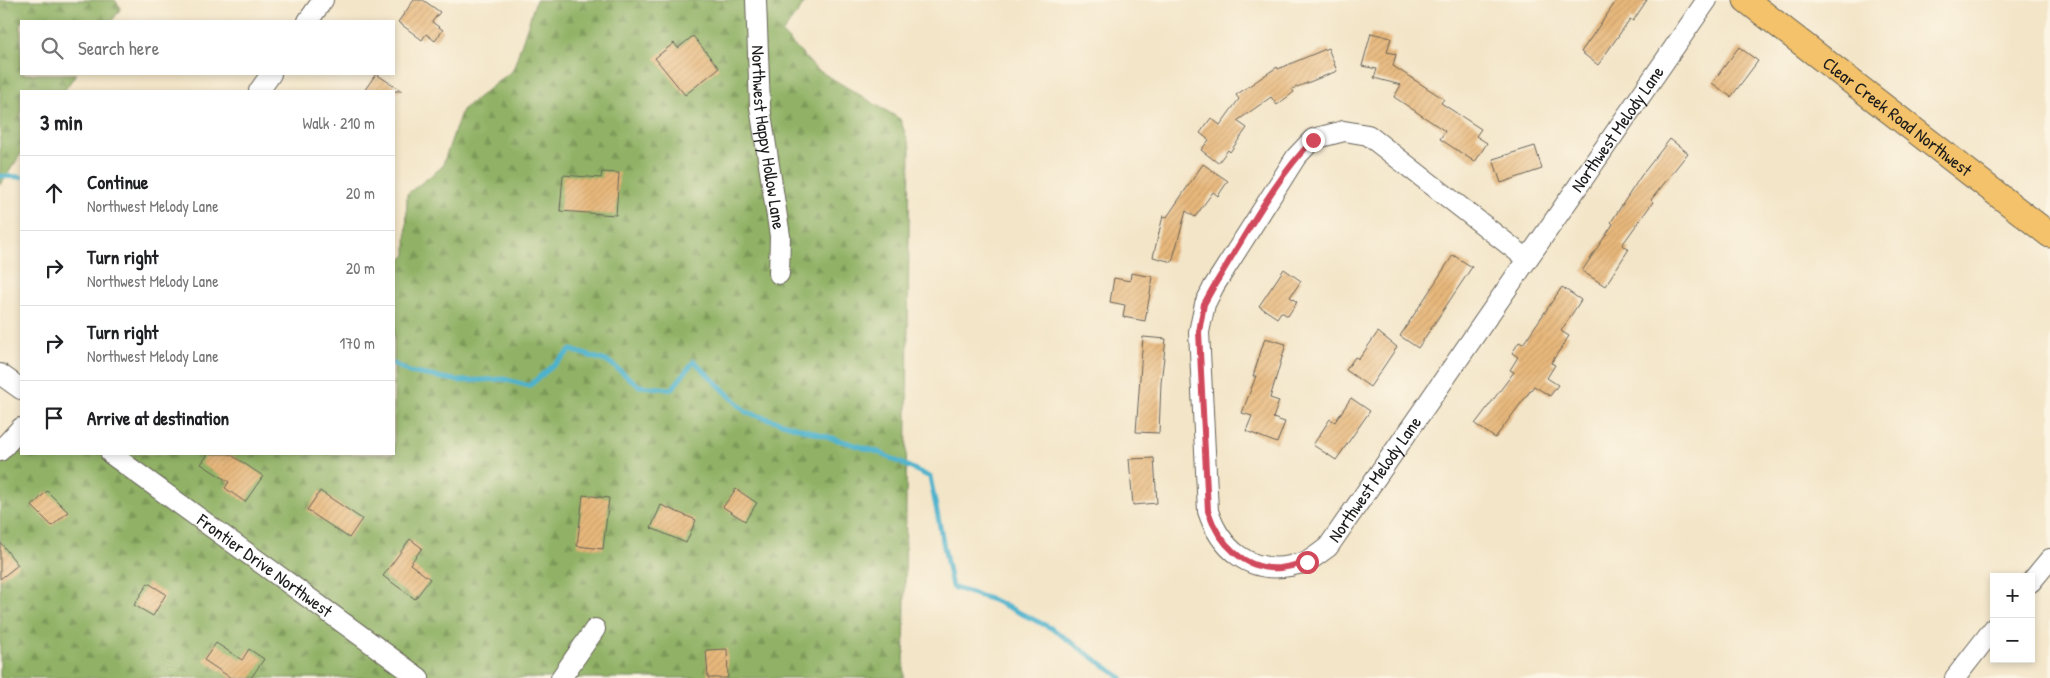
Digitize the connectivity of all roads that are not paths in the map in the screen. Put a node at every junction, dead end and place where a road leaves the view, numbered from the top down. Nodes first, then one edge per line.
1 (323, 0) edge
2 (756, 0) edge
3 (1708, 0) edge
4 (1746, 0) edge
5 (309, 20) edge
6 (270, 75) edge
7 (260, 90) edge
8 (2050, 234) edge
9 (1527, 259) junction
10 (779, 274) dead end
11 (0, 374) edge
12 (20, 387) edge
13 (20, 429) edge
14 (0, 451) edge
15 (112, 455) edge
16 (2050, 560) edge
17 (2035, 577) edge
18 (596, 629) dead end
19 (1990, 633) edge
20 (419, 678) edge
21 (561, 678) edge
22 (1955, 678) edge

1 - 5 street
2 - 10 street, Northwest Happy Hollow Lane
3 - 9 street, Northwest Melody Lane
4 - 8 main road, Clear Creek Road Northwest
6 - 7 street
9 - 9 street, Northwest Melody Lane
11 - 12 street
13 - 14 street
15 - 20 street, Frontier Drive Northwest
16 - 17 street
18 - 21 street
19 - 22 street

